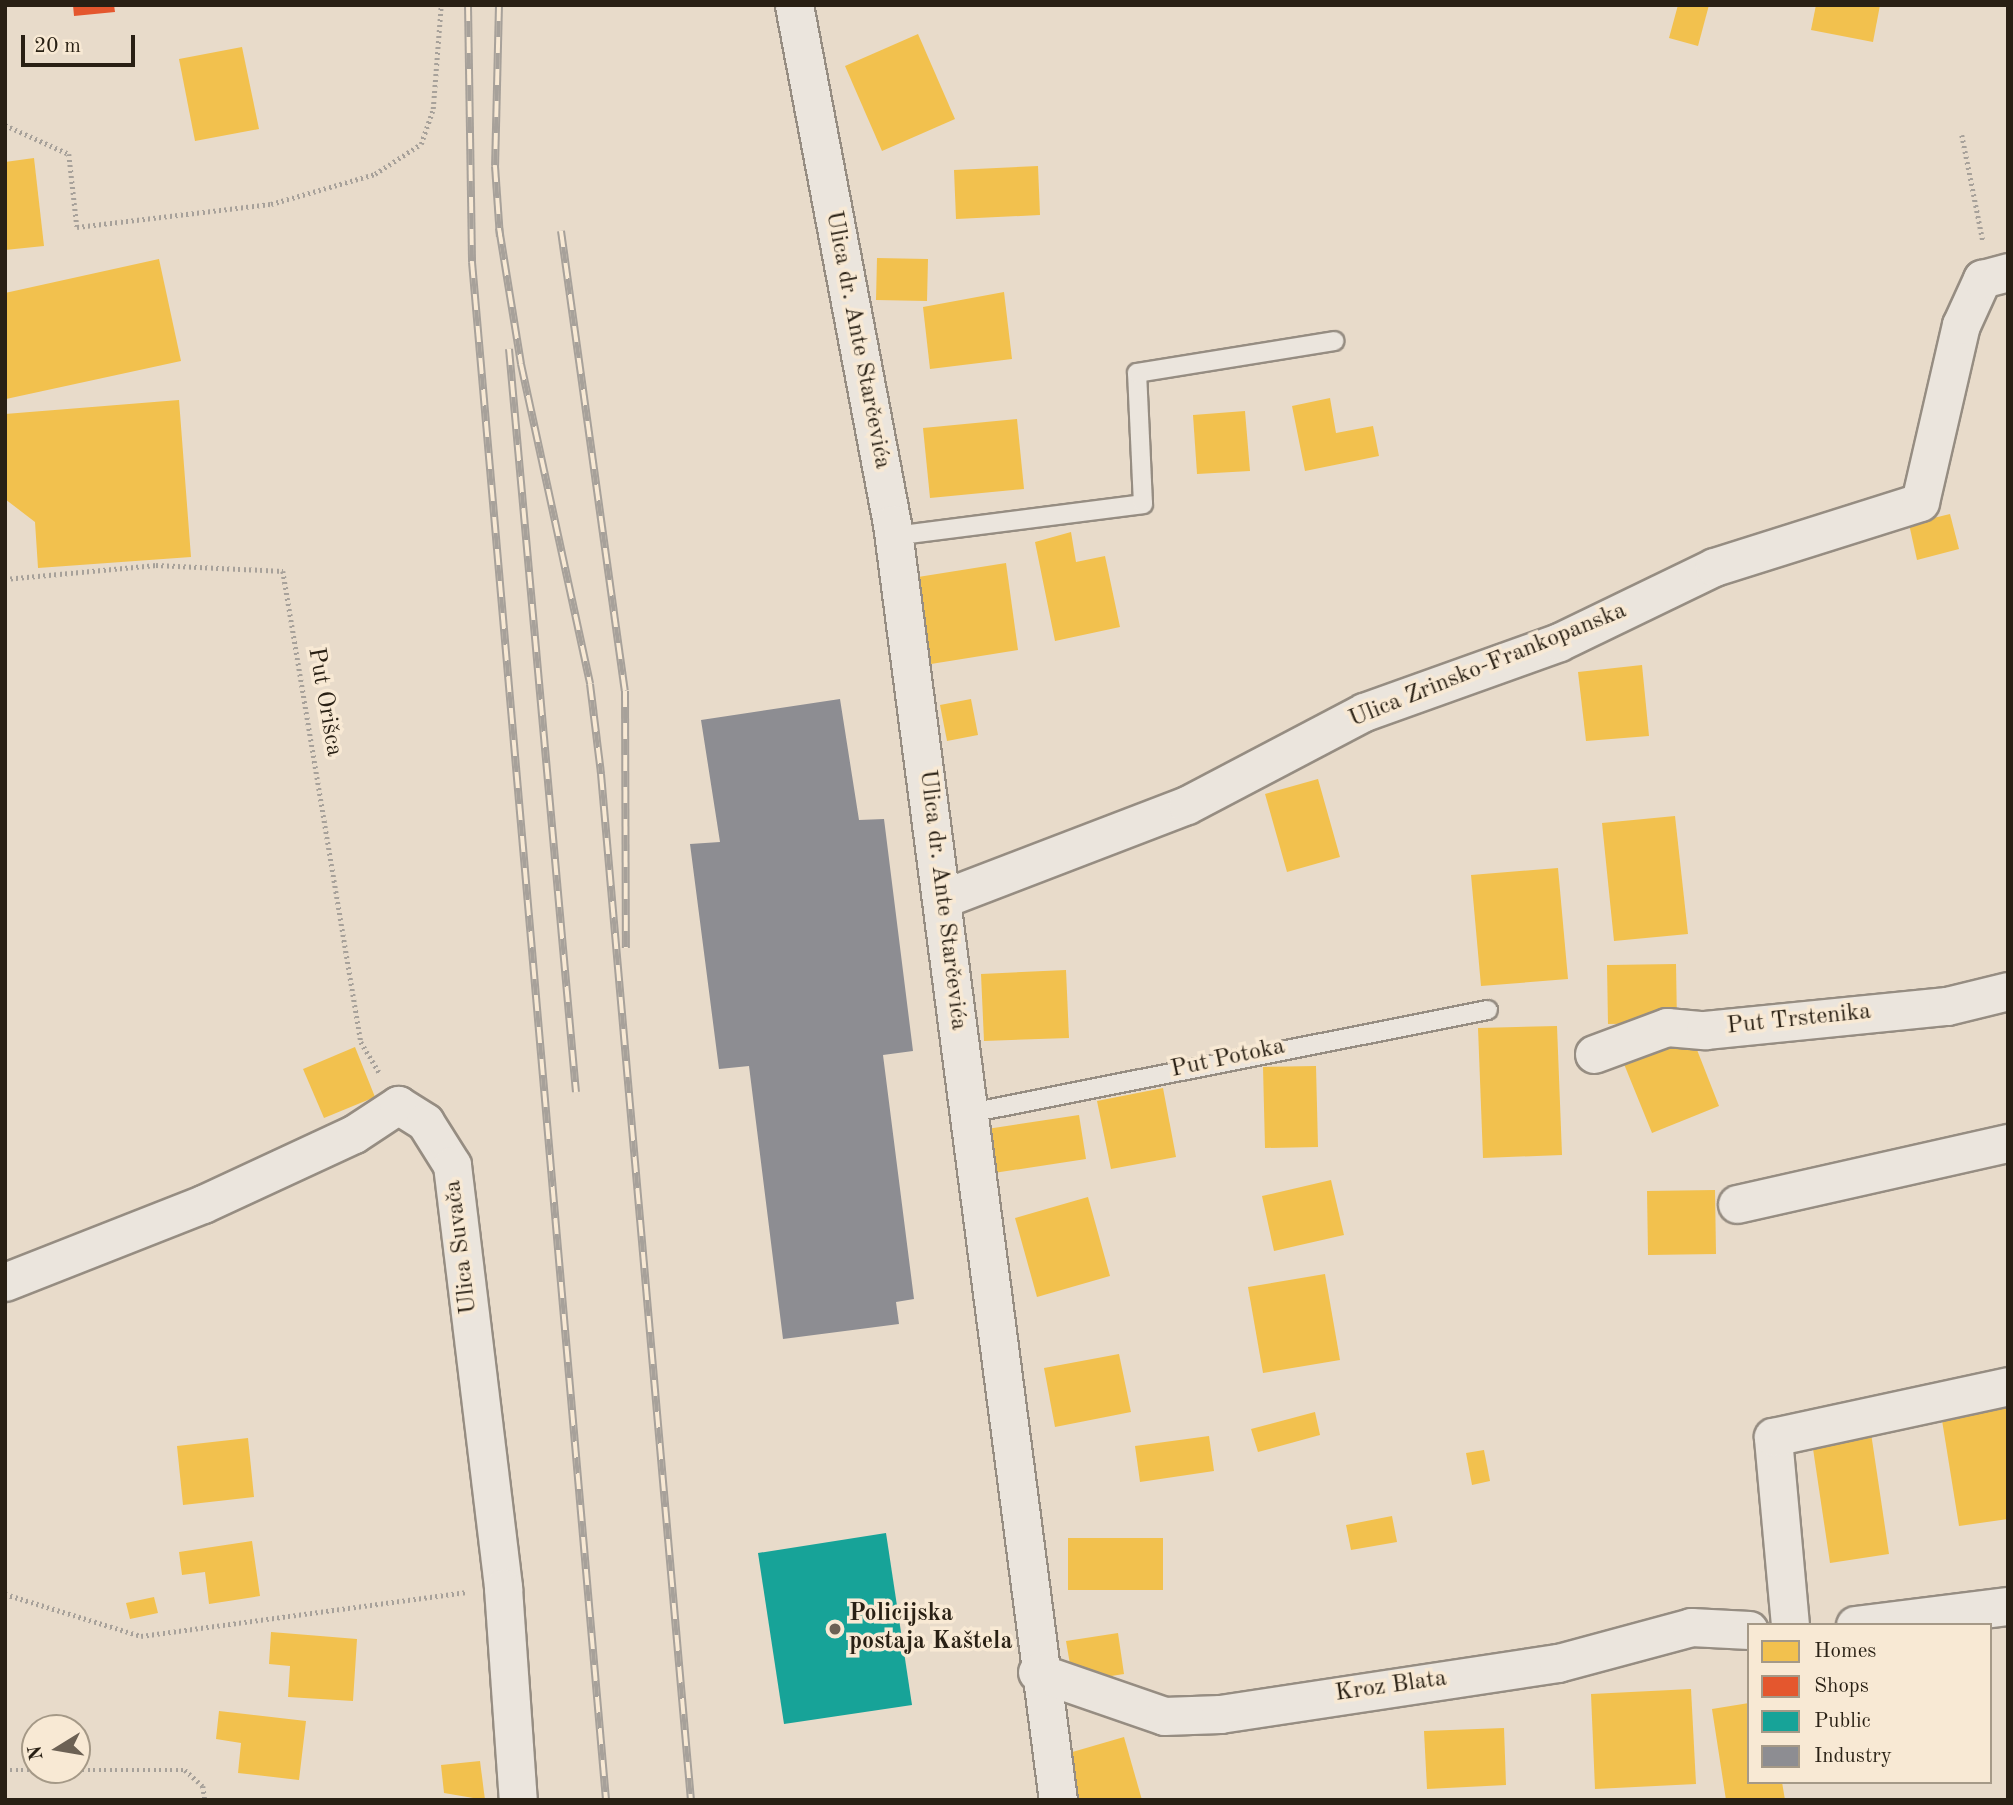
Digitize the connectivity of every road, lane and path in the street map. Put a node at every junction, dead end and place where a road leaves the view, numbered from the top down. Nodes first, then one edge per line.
1 (441, 5) edge
2 (794, 5) edge
3 (5, 125) edge
4 (1962, 135) dead end
5 (1995, 275) edge
6 (1334, 341) dead end
7 (894, 536) junction
8 (5, 579) edge
9 (942, 900) junction
10 (2008, 991) edge
11 (1488, 1010) dead end
12 (1594, 1055) dead end
13 (398, 1105) junction
14 (970, 1113) junction
15 (2008, 1143) edge
16 (1737, 1204) dead end
17 (5, 1282) edge
18 (2008, 1386) edge
19 (503, 1588) junction
20 (5, 1594) edge
21 (2008, 1606) edge
22 (1790, 1623) edge
23 (1871, 1623) edge
24 (1747, 1630) edge
25 (1037, 1672) junction
26 (91, 1770) edge
27 (205, 1800) edge
28 (518, 1800) edge
29 (1058, 1800) edge

1 - 3 path
2 - 7 street, Ulica dr. Ante Starčevića
4 - 5 path
5 - 9 street, Ulica Zrinsko-Frankopanska
6 - 7 lane
7 - 9 street, Ulica dr. Ante Starčevića
8 - 13 path, Put Orišca
9 - 14 street, Ulica dr. Ante Starčevića
10 - 12 street, Put Trstenika
11 - 14 lane, Put Potoka
13 - 17 street
13 - 19 street, Ulica Suvača
14 - 25 street, Ulica dr. Ante Starčevića
15 - 16 street
18 - 22 street
19 - 20 path
19 - 28 street, Ulica Suvača
21 - 23 street
24 - 25 street, Kroz Blata
25 - 29 street, Ulica dr. Ante Starčevića
26 - 27 path

